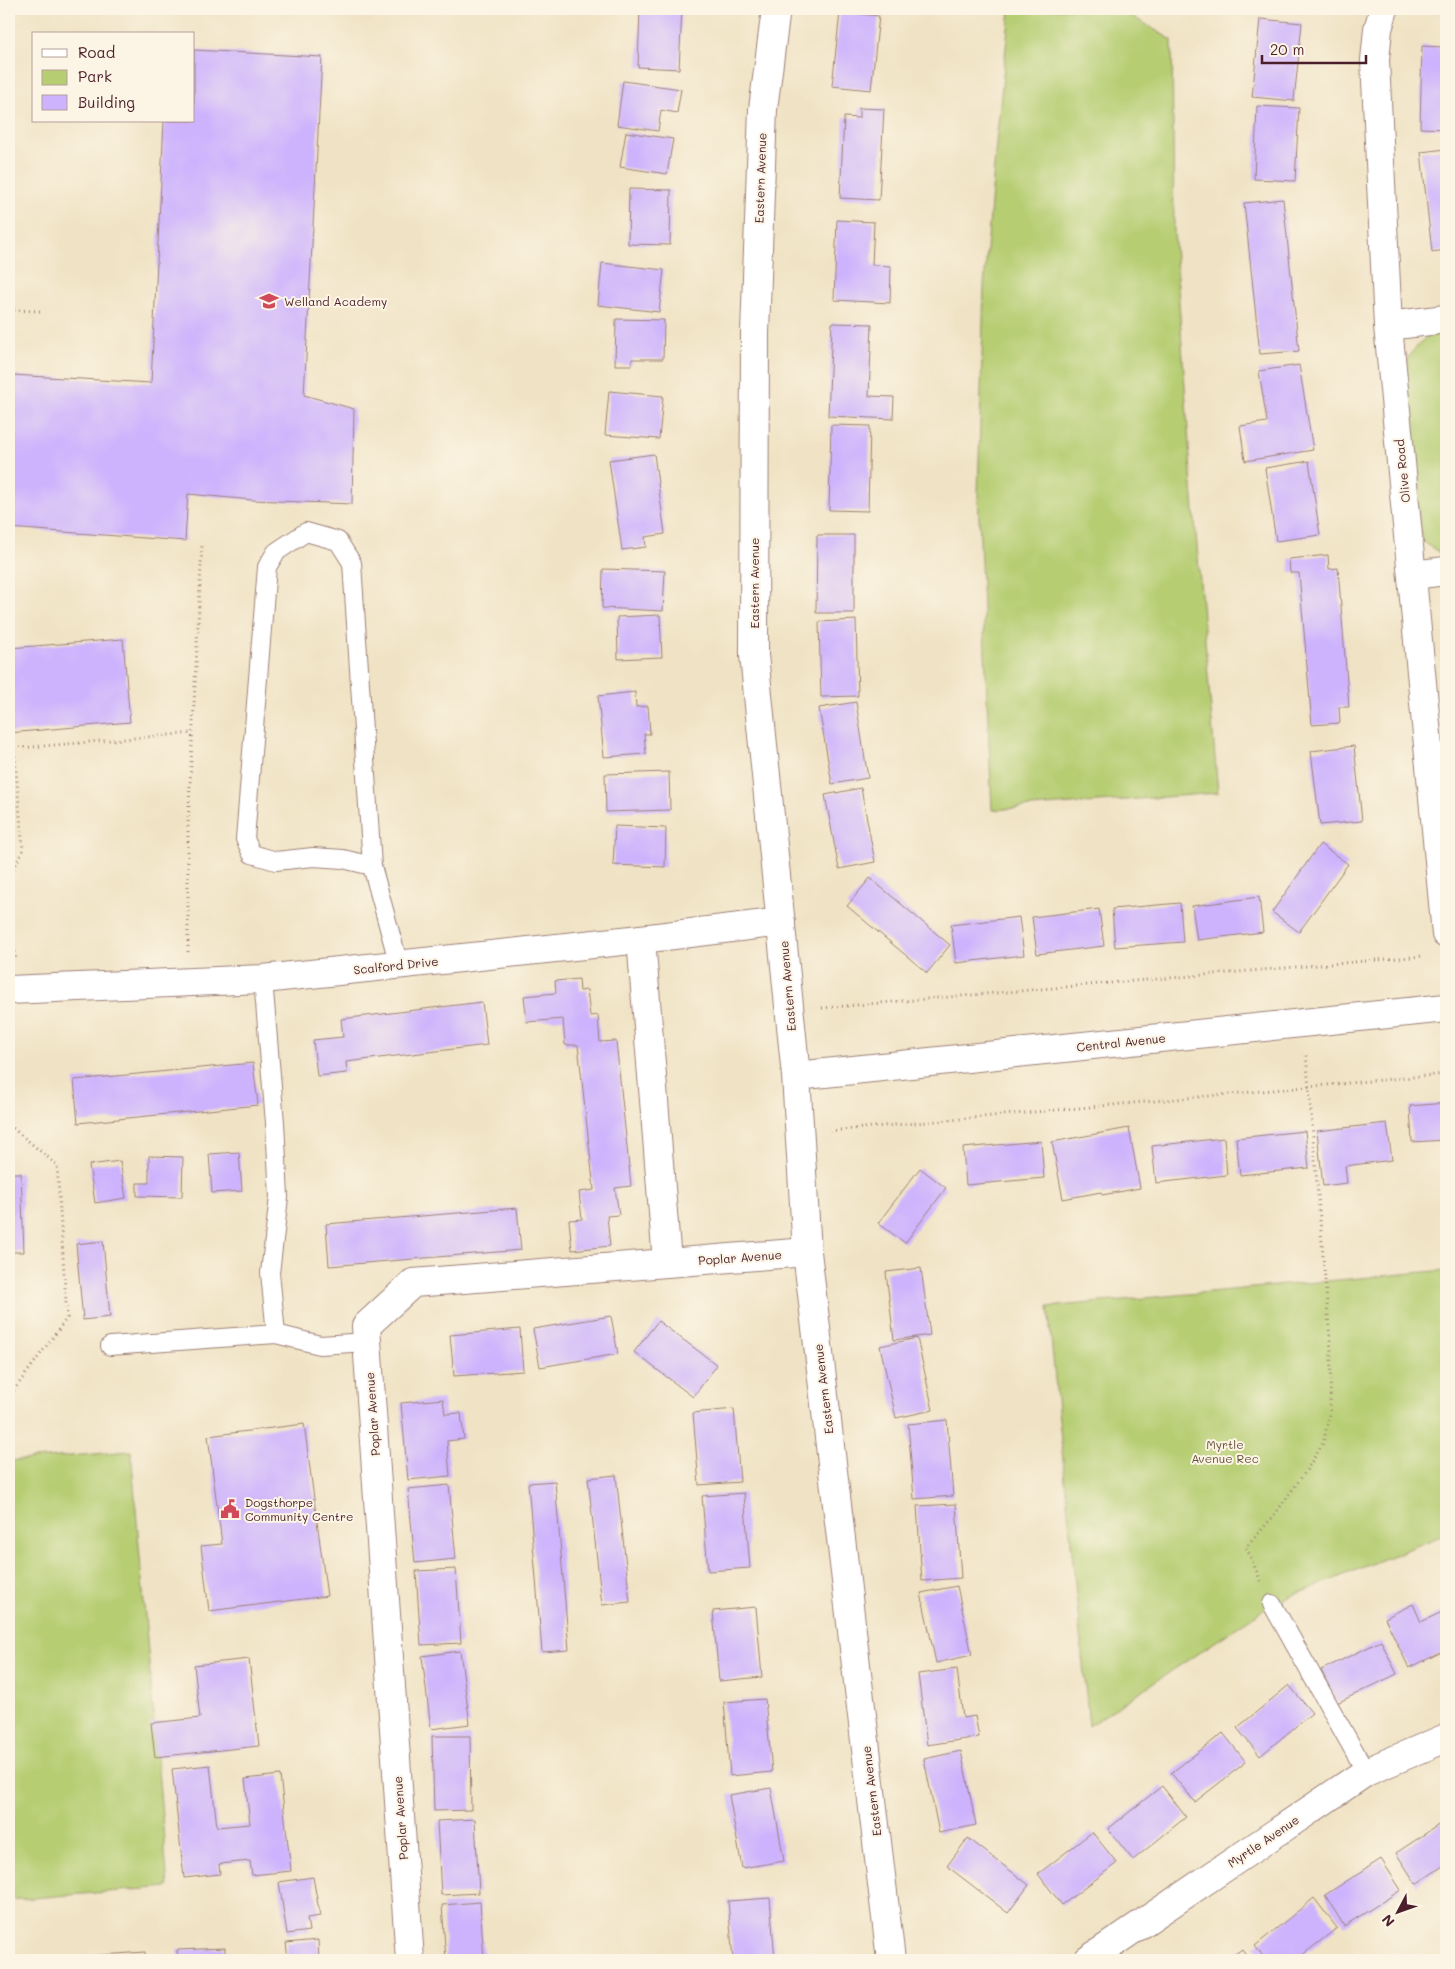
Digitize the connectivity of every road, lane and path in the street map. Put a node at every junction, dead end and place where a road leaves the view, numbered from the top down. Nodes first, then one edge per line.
1 (776, 9) edge
2 (1384, 9) edge
3 (9, 310) edge
4 (40, 311) dead end
5 (1446, 319) edge
6 (1388, 326) junction
7 (202, 545) dead end
8 (1446, 571) edge
9 (1412, 575) junction
10 (192, 733) junction
11 (14, 748) junction
12 (9, 749) edge
13 (372, 866) junction
14 (9, 878) edge
15 (9, 912) edge
16 (781, 922) junction
17 (1446, 934) edge
18 (641, 939) junction
19 (1427, 956) dead end
20 (399, 965) junction
21 (263, 979) junction
22 (188, 982) junction
23 (15, 990) edge
24 (1446, 1008) edge
25 (788, 1010) junction
26 (1302, 1023) junction
27 (1446, 1074) edge
28 (796, 1076) junction
29 (1310, 1087) junction
30 (9, 1125) edge
31 (800, 1134) junction
32 (807, 1252) junction
33 (667, 1262) junction
34 (276, 1334) junction
35 (367, 1342) junction
36 (110, 1346) dead end
37 (9, 1397) edge
38 (1272, 1604) joint
39 (1446, 1738) edge
40 (1366, 1772) junction
41 (410, 1960) edge
42 (892, 1960) edge
43 (1088, 1960) edge

1 - 16 street, Eastern Avenue
2 - 6 street, Olive Road
3 - 4 path
5 - 6 street
6 - 9 street, Olive Road
7 - 10 path
8 - 9 street
9 - 17 street, Olive Road
10 - 11 path
10 - 22 path
11 - 12 path
11 - 14 path
13 - 13 lane
13 - 20 lane
15 - 23 path
16 - 18 street, Scalford Drive
16 - 25 street, Eastern Avenue
18 - 20 street, Scalford Drive
18 - 33 street
19 - 25 path
20 - 21 street, Scalford Drive
21 - 22 street, Scalford Drive
21 - 34 lane
22 - 23 street, Scalford Drive
24 - 26 street, Central Avenue
25 - 28 street, Eastern Avenue
26 - 28 street, Central Avenue
26 - 29 path
27 - 29 path
28 - 31 street, Eastern Avenue
29 - 31 path
29 - 38 path
30 - 37 path
31 - 32 street, Eastern Avenue
32 - 33 street, Poplar Avenue
32 - 42 street, Eastern Avenue
33 - 35 street, Poplar Avenue
34 - 35 lane
34 - 36 lane
35 - 41 street, Poplar Avenue
38 - 40 lane
39 - 40 street, Myrtle Avenue
40 - 43 street, Myrtle Avenue

